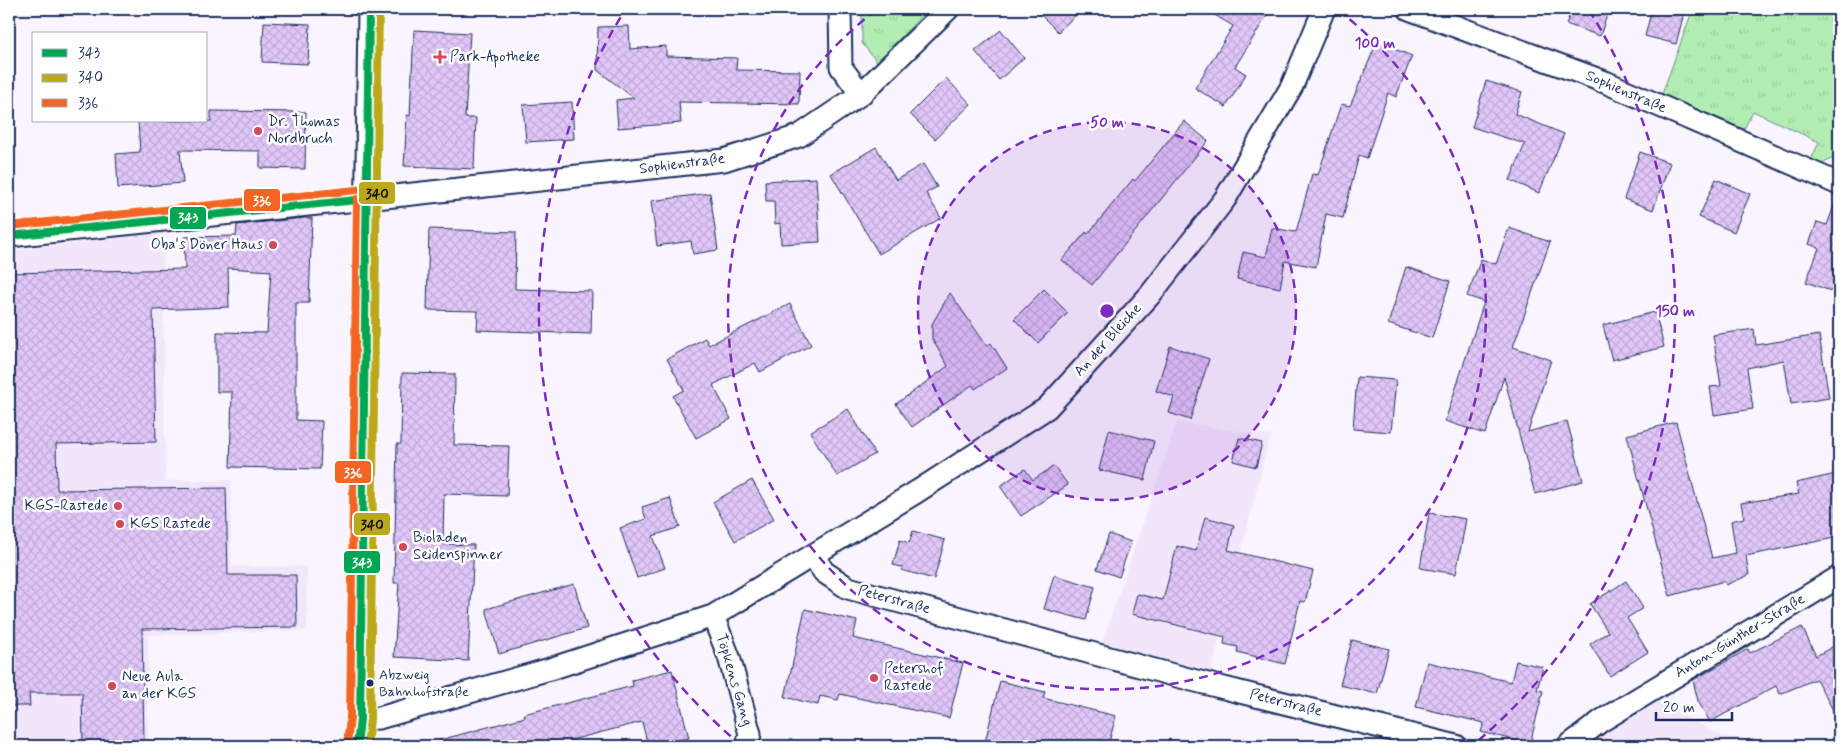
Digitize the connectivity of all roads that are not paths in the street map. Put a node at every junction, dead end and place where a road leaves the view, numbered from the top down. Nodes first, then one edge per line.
1 (369, 9) edge
2 (840, 9) edge
3 (948, 9) edge
4 (1324, 9) edge
5 (1408, 9) edge
6 (861, 94) junction
7 (1839, 184) edge
8 (367, 200) junction
9 (9, 236) edge
10 (813, 556) junction
11 (1839, 577) edge
12 (712, 616) junction
13 (360, 719) junction
14 (357, 746) edge
15 (747, 746) edge
16 (1456, 746) edge
17 (1568, 746) edge

1 - 8 street
2 - 6 street
3 - 6 street, Sophienstraße
4 - 10 street, An der Bleiche
5 - 7 street, Sophienstraße
6 - 8 street, Sophienstraße
8 - 9 street, Sophienstraße
8 - 13 street
10 - 12 street
10 - 16 street, Peterstraße
11 - 17 street, Anton-Günther-Straße
12 - 13 street
12 - 15 street, Töpkens Gang
13 - 14 street

